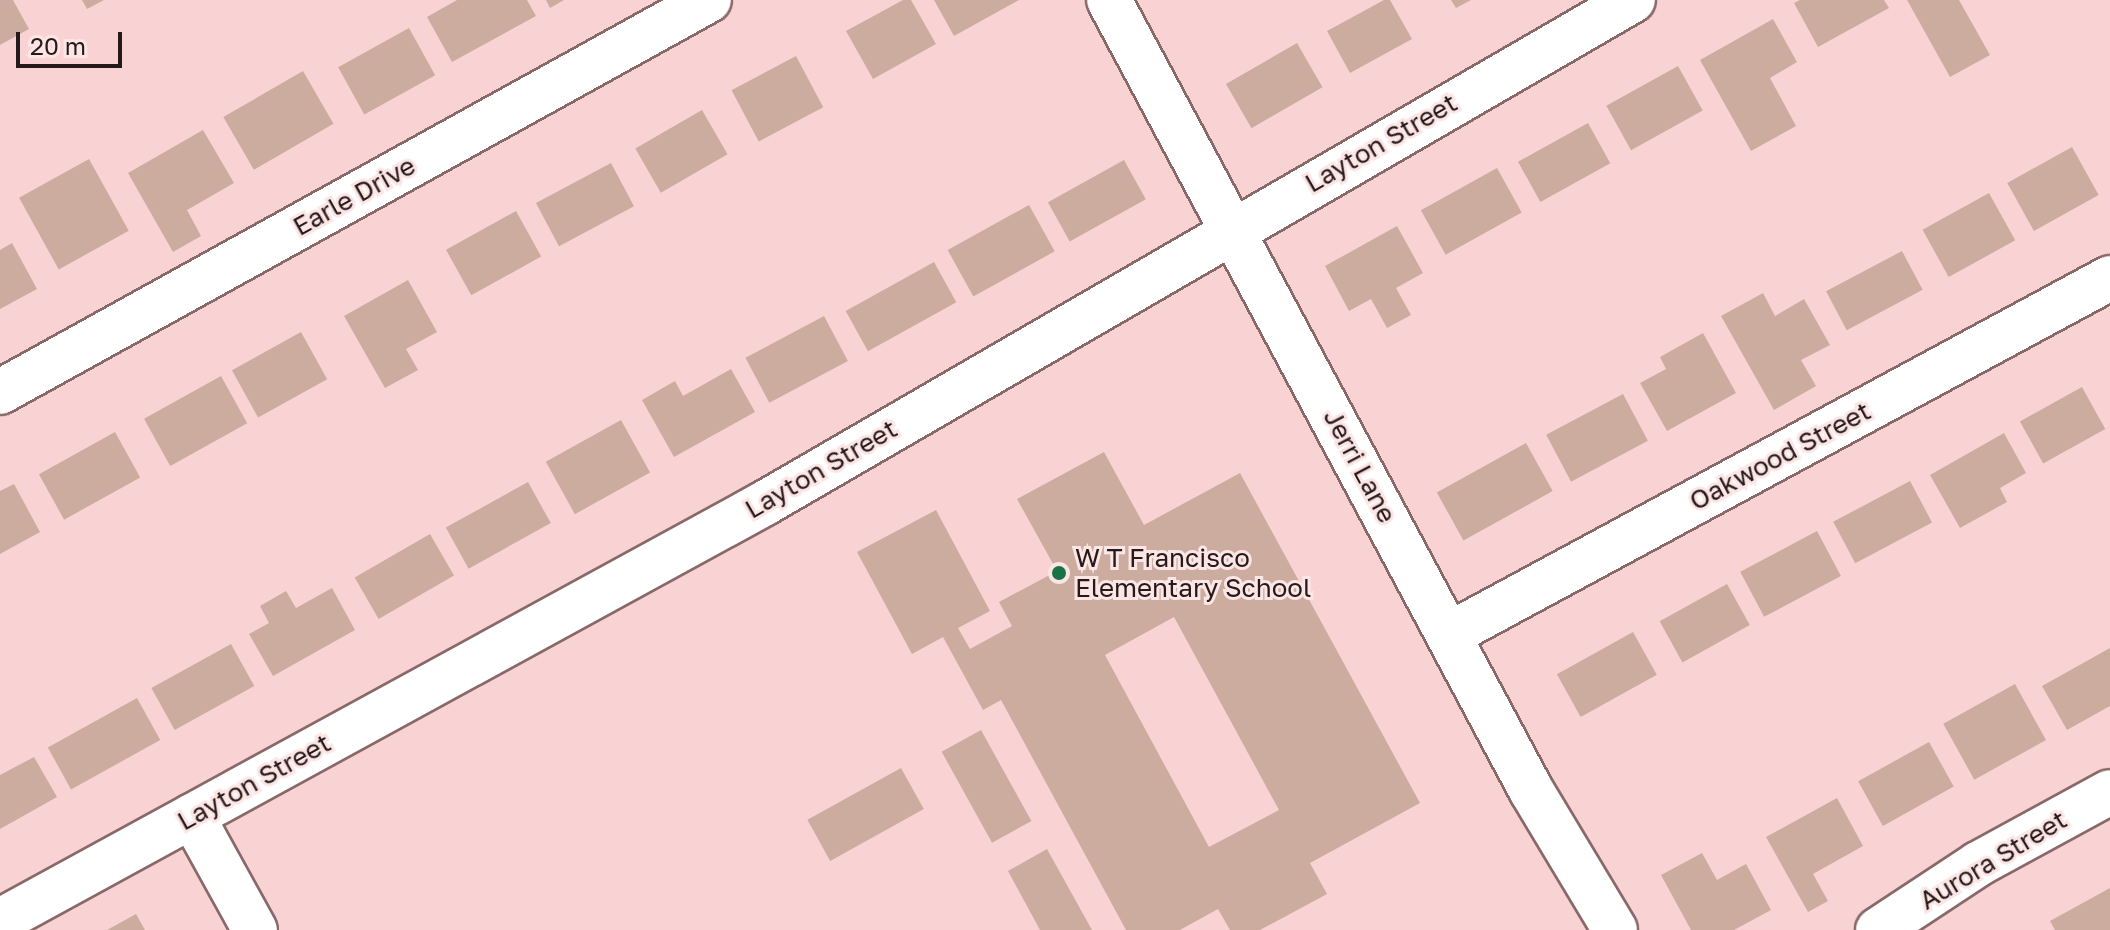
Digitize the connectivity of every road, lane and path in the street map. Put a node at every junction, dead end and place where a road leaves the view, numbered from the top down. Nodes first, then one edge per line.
1 (709, 0) edge
2 (1109, 0) edge
3 (1633, 0) edge
4 (1233, 227) junction
5 (2110, 278) edge
6 (0, 392) edge
7 (1450, 634) junction
8 (2110, 792) edge
9 (192, 816) junction
10 (0, 921) edge
11 (255, 930) edge
12 (1615, 930) edge
13 (1878, 930) edge

1 - 6 street, Earle Drive
2 - 4 street, Jerri Lane
3 - 4 street, Layton Street
4 - 7 street, Jerri Lane
4 - 9 street, Layton Street
5 - 7 street, Oakwood Street
7 - 12 street, Jerri Lane
8 - 13 street, Aurora Street
9 - 10 street, Layton Street
9 - 11 street

